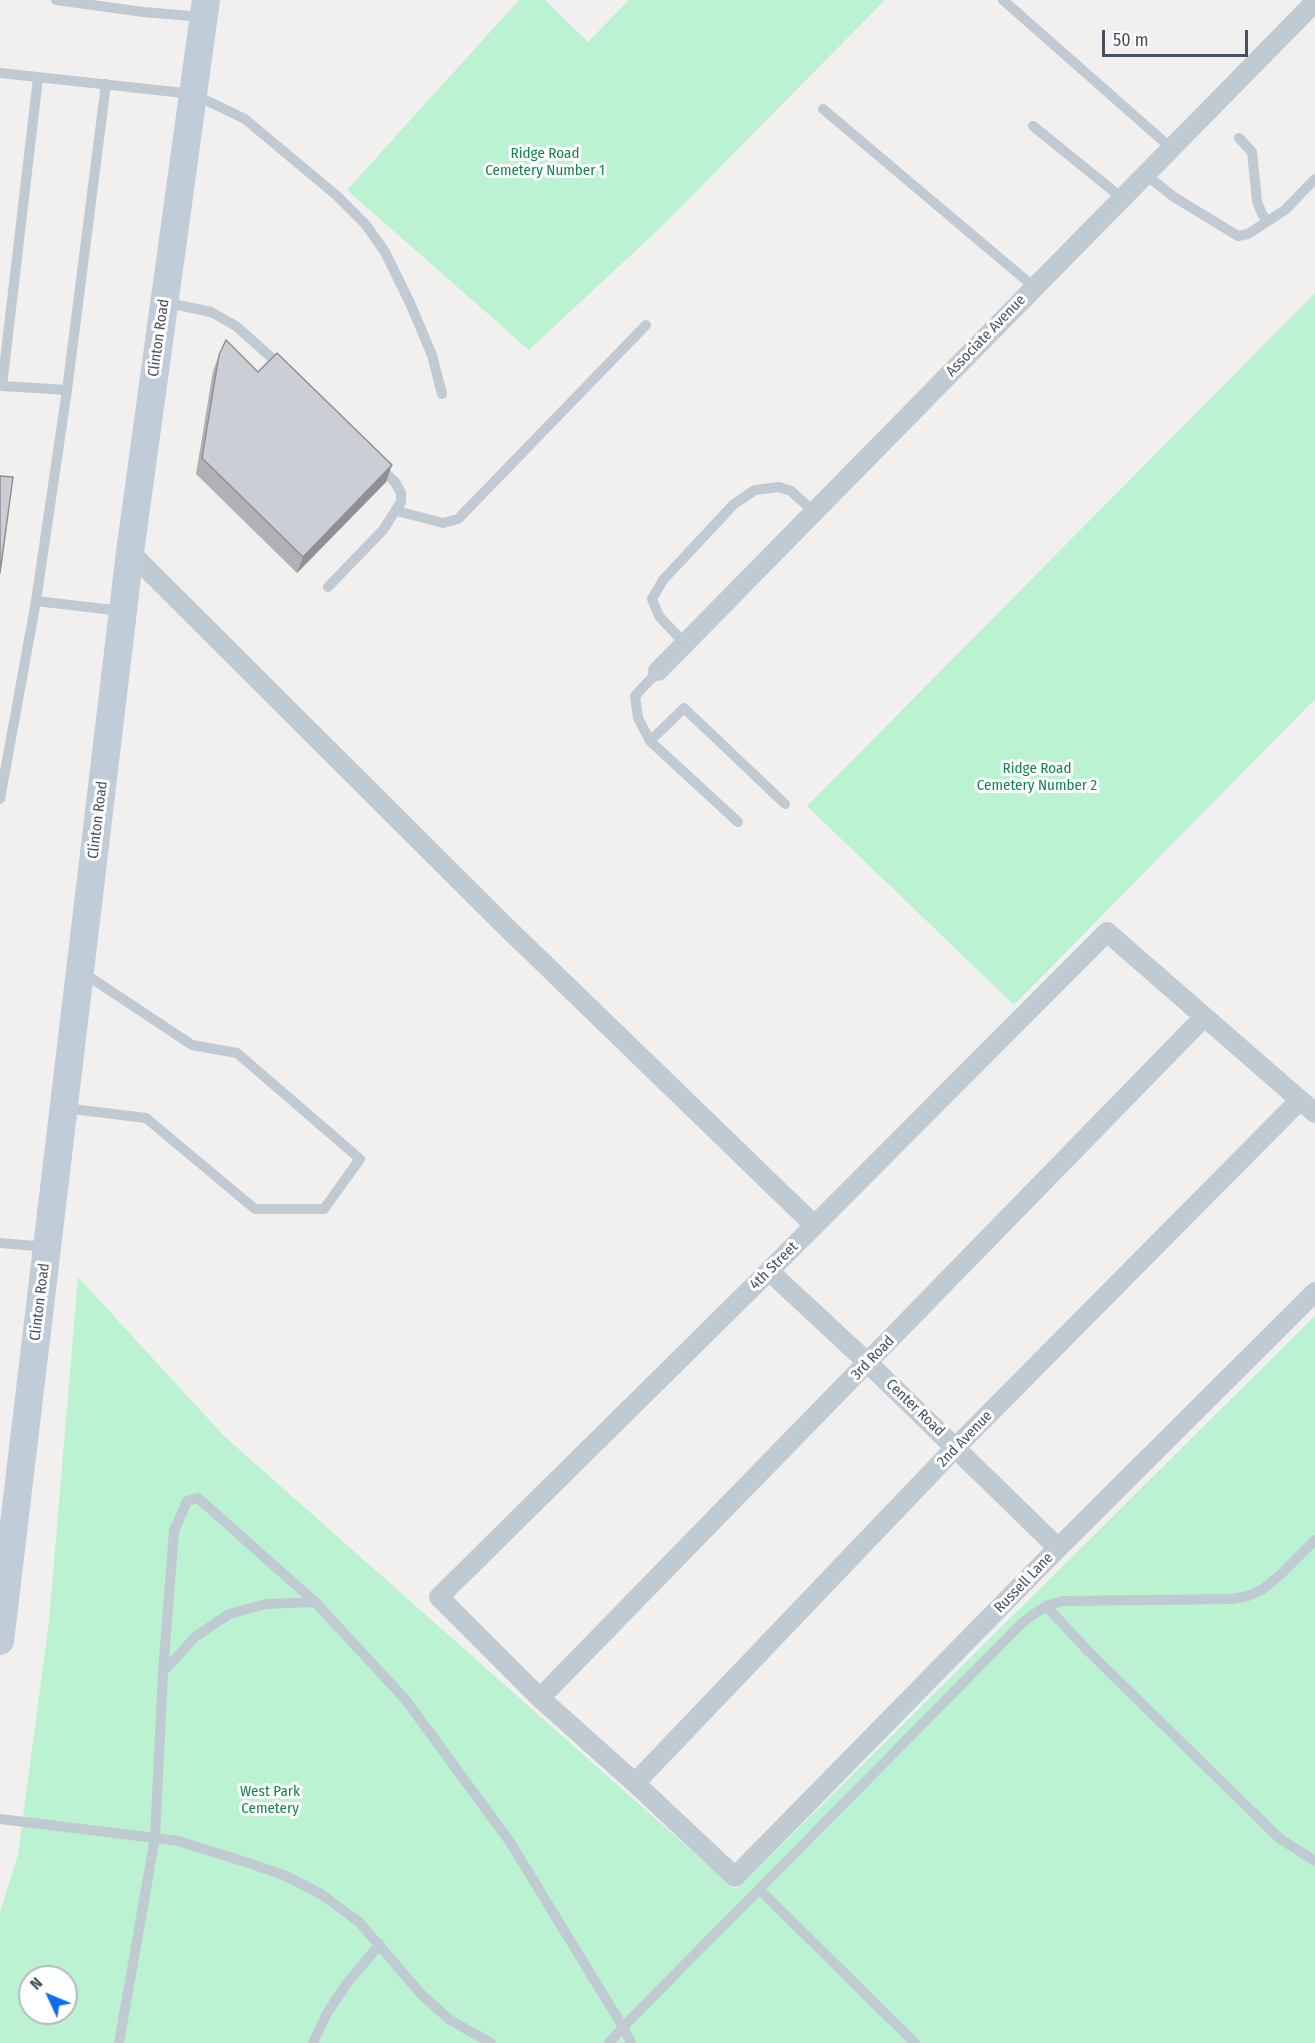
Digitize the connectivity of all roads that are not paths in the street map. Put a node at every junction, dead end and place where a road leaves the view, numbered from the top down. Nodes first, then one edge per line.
1 (56, 0) edge
2 (1003, 0) edge
3 (1315, 2) edge
4 (205, 9) edge
5 (0, 73) edge
6 (38, 78) junction
7 (106, 84) junction
8 (193, 94) junction
9 (824, 109) dead end
10 (1033, 126) dead end
11 (1239, 138) dead end
12 (1171, 148) junction
13 (1145, 174) junction
14 (1315, 179) edge
15 (1122, 198) junction
16 (1268, 221) junction
17 (1034, 287) junction
18 (164, 302) junction
19 (646, 325) dead end
20 (287, 373) edge
21 (67, 390) junction
22 (442, 394) dead end
23 (370, 457) edge
24 (397, 511) junction
25 (814, 512) junction
26 (130, 552) junction
27 (328, 587) dead end
28 (36, 601) junction
29 (123, 611) junction
30 (685, 644) junction
31 (658, 671) joint
32 (650, 741) junction
33 (0, 799) edge
34 (785, 804) dead end
35 (738, 822) dead end
36 (80, 970) junction
37 (1204, 1017) junction
38 (1300, 1100) junction
39 (63, 1108) junction
40 (1315, 1113) edge
41 (814, 1225) junction
42 (0, 1243) edge
43 (47, 1247) junction
44 (769, 1271) junction
45 (1315, 1292) edge
46 (868, 1363) junction
47 (956, 1447) junction
48 (1315, 1540) edge
49 (1058, 1548) junction
50 (315, 1602) junction
51 (1046, 1606) junction
52 (0, 1641) edge
53 (164, 1672) junction
54 (540, 1698) junction
55 (635, 1783) junction
56 (0, 1819) edge
57 (155, 1838) junction
58 (1315, 1861) edge
59 (760, 1890) junction
60 (380, 1944) junction
61 (623, 2027) junction
62 (119, 2043) edge
63 (313, 2043) edge
64 (491, 2043) edge
65 (609, 2043) edge
66 (632, 2043) edge
67 (915, 2043) edge

1 - 4 lane
2 - 12 lane
3 - 12 street, Associate Avenue
4 - 8 street, Clinton Road
5 - 6 lane
6 - 7 lane
6 - 21 lane
7 - 8 lane
7 - 21 lane
8 - 18 street, Clinton Road
8 - 22 lane
9 - 17 lane
10 - 15 lane
11 - 16 lane
12 - 13 street, Associate Avenue
13 - 15 street, Associate Avenue
13 - 16 lane
14 - 16 lane
15 - 17 street, Associate Avenue
17 - 25 street, Associate Avenue
18 - 20 lane
18 - 26 street, Clinton Road
19 - 24 lane
21 - 28 lane
23 - 24 lane
24 - 27 lane
25 - 30 street, Associate Avenue
25 - 30 lane
26 - 29 street, Clinton Road
26 - 41 street
28 - 29 lane
28 - 33 lane
29 - 36 street, Clinton Road
30 - 31 street, Associate Avenue
31 - 32 lane
32 - 34 lane
32 - 35 lane
36 - 39 street, Clinton Road
36 - 39 lane
37 - 38 street
37 - 41 street, 4th Street
37 - 46 street, 3rd Road
38 - 40 street
38 - 47 street, 2nd Avenue
39 - 43 street, Clinton Road
41 - 44 street, 4th Street
42 - 43 lane
43 - 52 street, Clinton Road
44 - 46 street, Center Road
44 - 54 street, 4th Street
45 - 49 street, Russell Lane
46 - 47 street, Center Road
46 - 54 street, 3rd Road
47 - 49 street, Center Road
47 - 55 street, 2nd Avenue
48 - 51 lane
49 - 55 street, Russell Lane
50 - 53 lane
50 - 53 lane
50 - 61 lane
51 - 58 lane
51 - 59 lane
53 - 57 lane
54 - 55 street
56 - 57 lane
57 - 60 lane
57 - 62 lane
59 - 61 lane
59 - 67 lane
60 - 63 lane
60 - 64 lane
61 - 65 lane
61 - 66 lane

